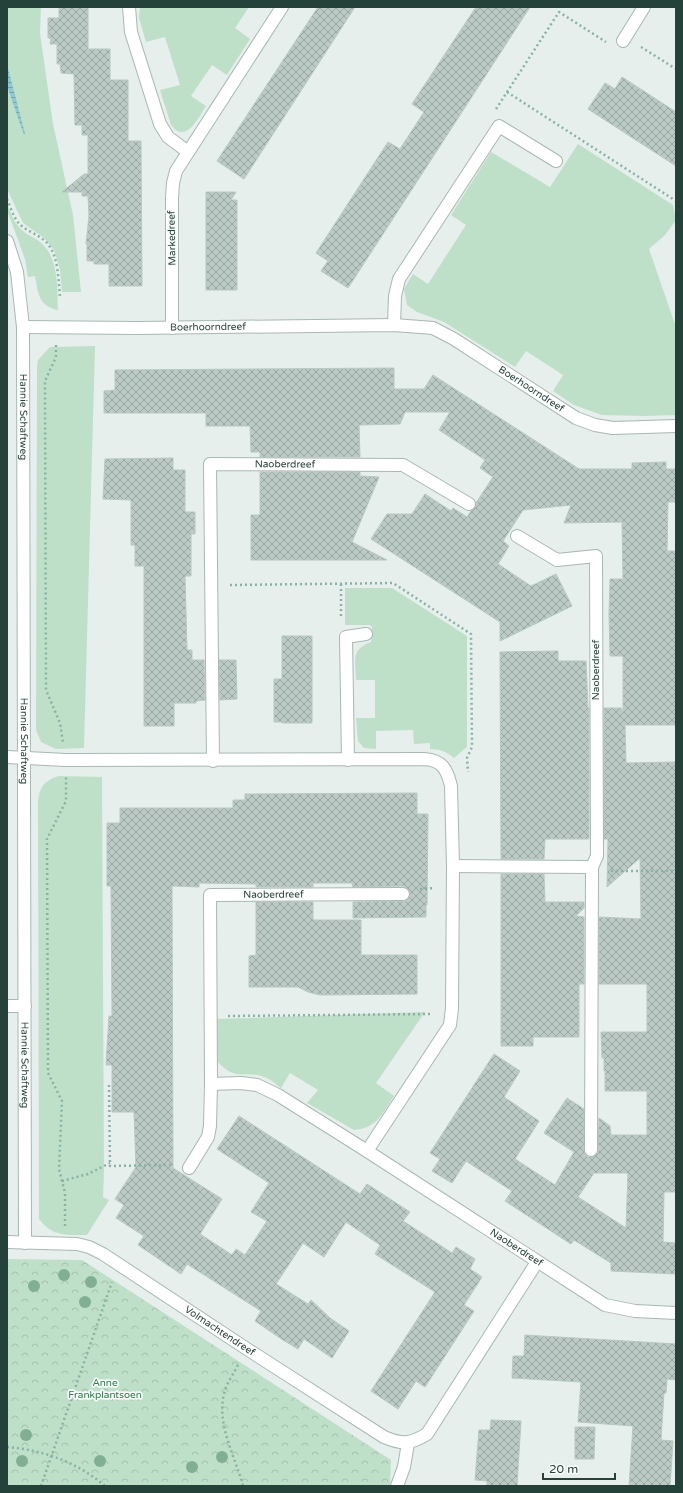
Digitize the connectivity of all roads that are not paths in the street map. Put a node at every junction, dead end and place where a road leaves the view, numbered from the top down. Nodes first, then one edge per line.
1 (129, 7) edge
2 (282, 7) edge
3 (644, 7) edge
4 (624, 39) road end
5 (188, 152) junction
6 (556, 161) dead end
7 (7, 241) edge
8 (394, 325) junction
9 (23, 327) junction
10 (172, 328) junction
11 (676, 426) edge
12 (469, 504) dead end
13 (517, 536) dead end
14 (366, 634) dead end
15 (7, 757) edge
16 (24, 758) junction
17 (213, 760) junction
18 (348, 760) junction
19 (453, 866) junction
20 (592, 867) junction
21 (403, 894) road end
22 (7, 1006) edge
23 (25, 1006) junction
24 (210, 1084) junction
25 (591, 1150) dead end
26 (367, 1151) junction
27 (189, 1168) road end
28 (7, 1242) edge
29 (25, 1243) junction
30 (537, 1262) junction
31 (676, 1312) edge
32 (408, 1443) junction
33 (397, 1486) edge

1 - 5 street
2 - 5 street, Markedreef
3 - 4 street
5 - 10 street, Markedreef
6 - 8 street
7 - 9 street, Hannie Schaftweg
8 - 10 street, Boerhoorndreef
8 - 11 street, Boerhoorndreef
9 - 10 street, Boerhoorndreef
9 - 16 street, Hannie Schaftweg
12 - 17 street, Naoberdreef
13 - 20 street, Naoberdreef
14 - 18 street
15 - 16 street
16 - 17 street
16 - 23 street, Hannie Schaftweg
17 - 18 street
18 - 19 street
19 - 20 street
19 - 26 street
20 - 25 street, Naoberdreef
21 - 24 street, Naoberdreef
22 - 23 street
23 - 29 street, Hannie Schaftweg
24 - 26 street, Naoberdreef
24 - 27 street, Naoberdreef
26 - 30 street, Naoberdreef
28 - 29 street, Volmachtendreef
29 - 32 street, Volmachtendreef
30 - 31 street, Naoberdreef
30 - 32 street
32 - 33 street

